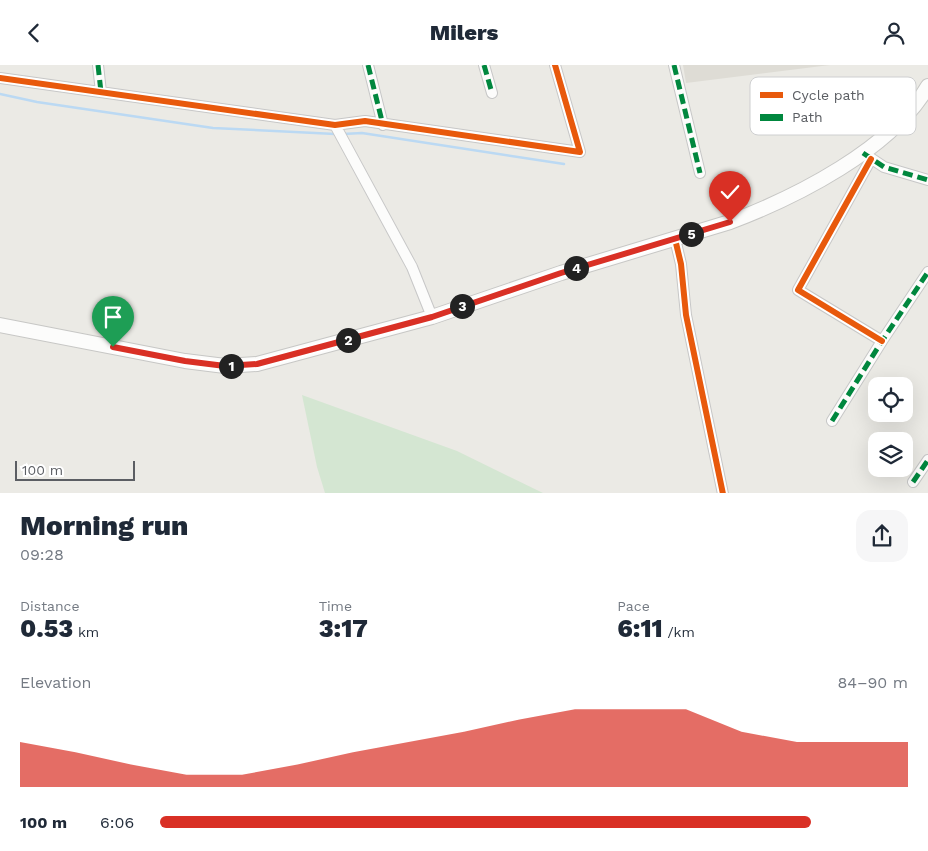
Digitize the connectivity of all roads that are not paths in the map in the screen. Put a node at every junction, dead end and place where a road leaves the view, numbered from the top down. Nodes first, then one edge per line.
1 (98, 65) edge
2 (368, 65) edge
3 (484, 65) edge
4 (555, 65) edge
5 (674, 65) edge
6 (0, 78) edge
7 (928, 86) edge
8 (100, 92) junction
9 (492, 93) dead end
10 (916, 102) edge
11 (383, 125) junction
12 (336, 128) junction
13 (886, 135) edge
14 (867, 156) junction
15 (700, 173) dead end
16 (928, 180) edge
17 (675, 239) junction
18 (928, 272) edge
19 (432, 317) junction
20 (0, 325) edge
21 (882, 341) junction
22 (832, 421) dead end
23 (928, 460) edge
24 (913, 482) dead end
25 (723, 493) edge

1 - 8 street
2 - 11 street
3 - 9 street
4 - 11 street
5 - 15 street
6 - 8 street
7 - 10 main road
8 - 12 street
11 - 12 street
12 - 19 street
13 - 14 main road
14 - 16 street
14 - 17 main road
14 - 21 street
17 - 19 main road
17 - 25 street
18 - 21 street
19 - 20 main road
21 - 22 street
23 - 24 street

